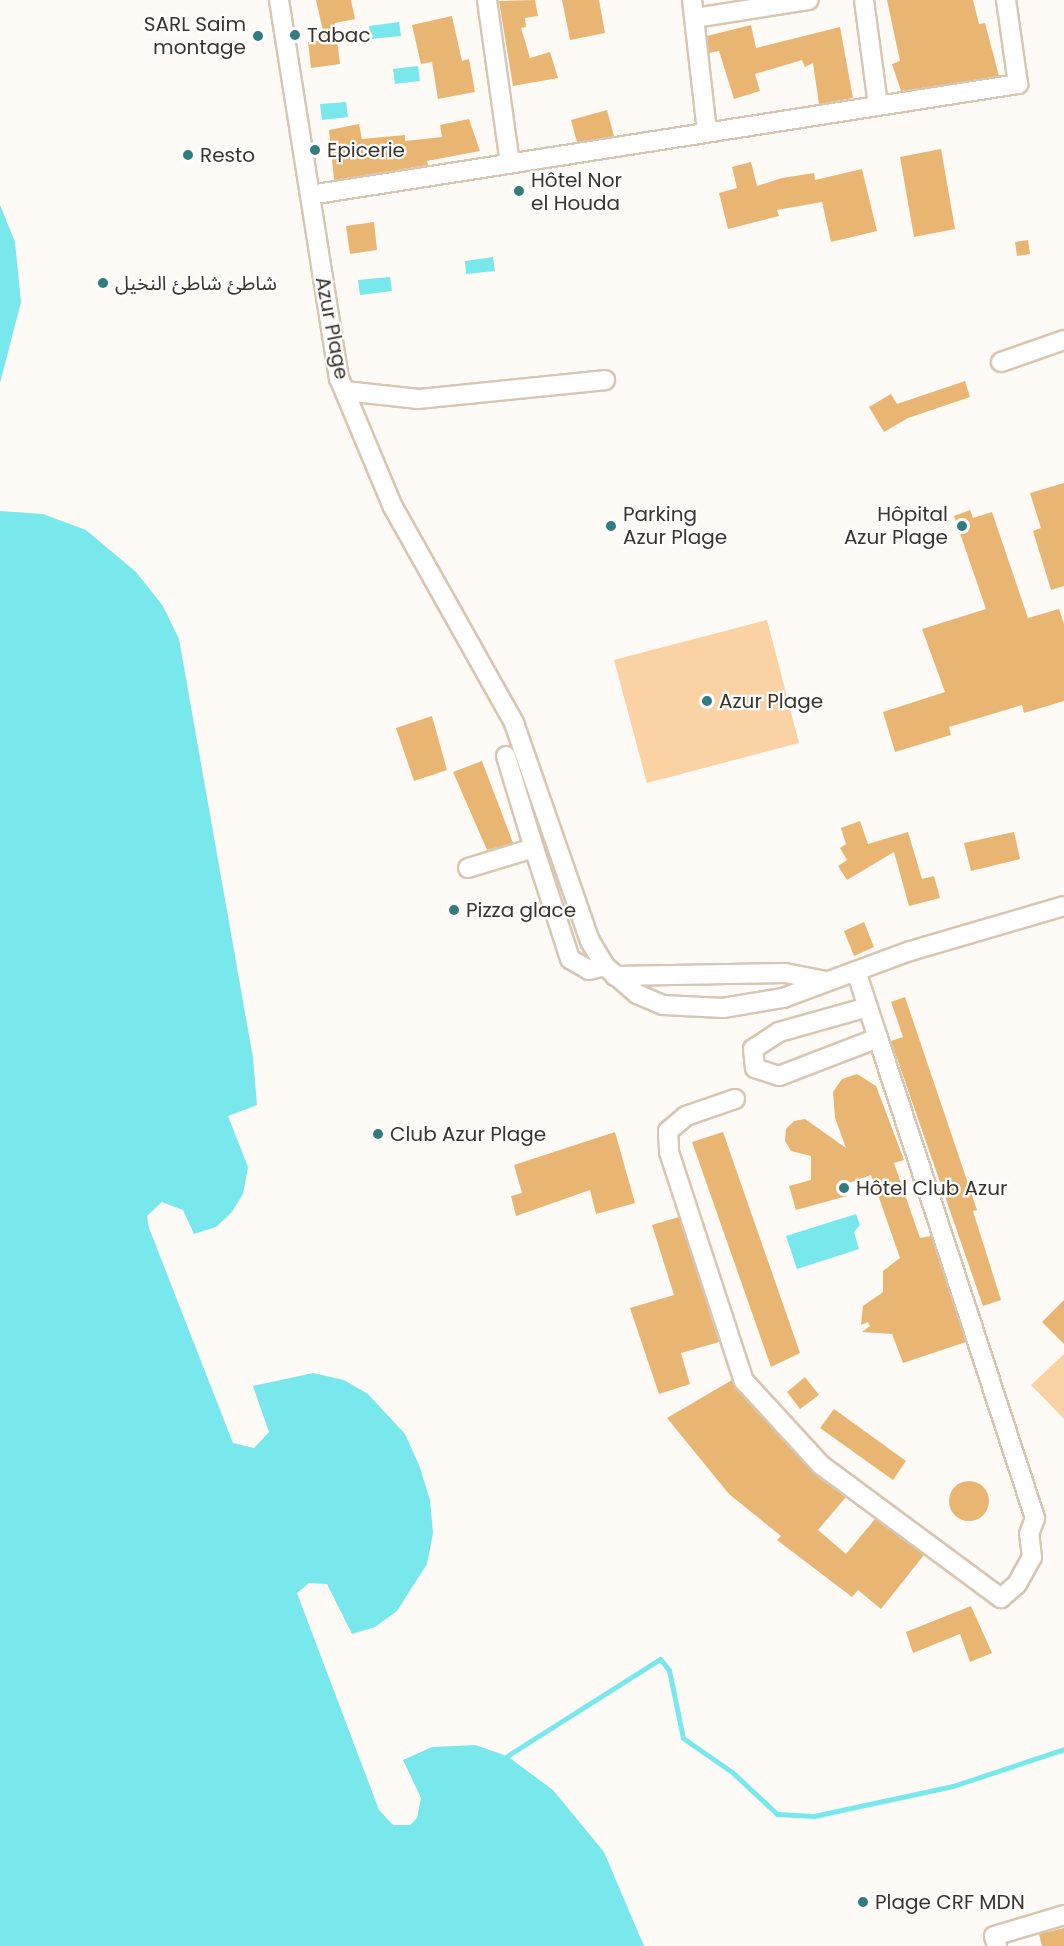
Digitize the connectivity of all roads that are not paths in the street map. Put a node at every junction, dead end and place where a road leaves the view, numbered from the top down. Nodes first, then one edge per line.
1 (279, 0) edge
2 (487, 0) edge
3 (809, 0) edge
4 (864, 0) edge
5 (1006, 0) edge
6 (694, 9) edge
7 (878, 105) junction
8 (707, 132) junction
9 (510, 163) junction
10 (310, 195) junction
11 (1064, 340) edge
12 (1001, 362) dead end
13 (606, 380) dead end
14 (345, 391) junction
15 (506, 756) dead end
16 (534, 848) junction
17 (468, 868) dead end
18 (1064, 906) edge
19 (610, 971) junction
20 (856, 971) junction
21 (826, 981) junction
22 (868, 1007) junction
23 (878, 1038) junction
24 (735, 1099) dead end
25 (1064, 1915) edge
26 (997, 1946) edge

1 - 10 street, Azur Plage
2 - 9 street
3 - 6 street
4 - 7 street
5 - 7 street
6 - 8 street
7 - 8 street
8 - 9 street
9 - 10 street
10 - 14 street, Azur Plage
11 - 12 street
13 - 14 street
14 - 19 street, Azur Plage
15 - 16 street
16 - 17 street
16 - 19 street
18 - 20 street, Azur Plage
19 - 21 street, Azur Plage
19 - 21 street, Azur Plage
20 - 21 street, Azur Plage
20 - 22 street
22 - 23 street
22 - 23 street
23 - 24 street
25 - 26 street

